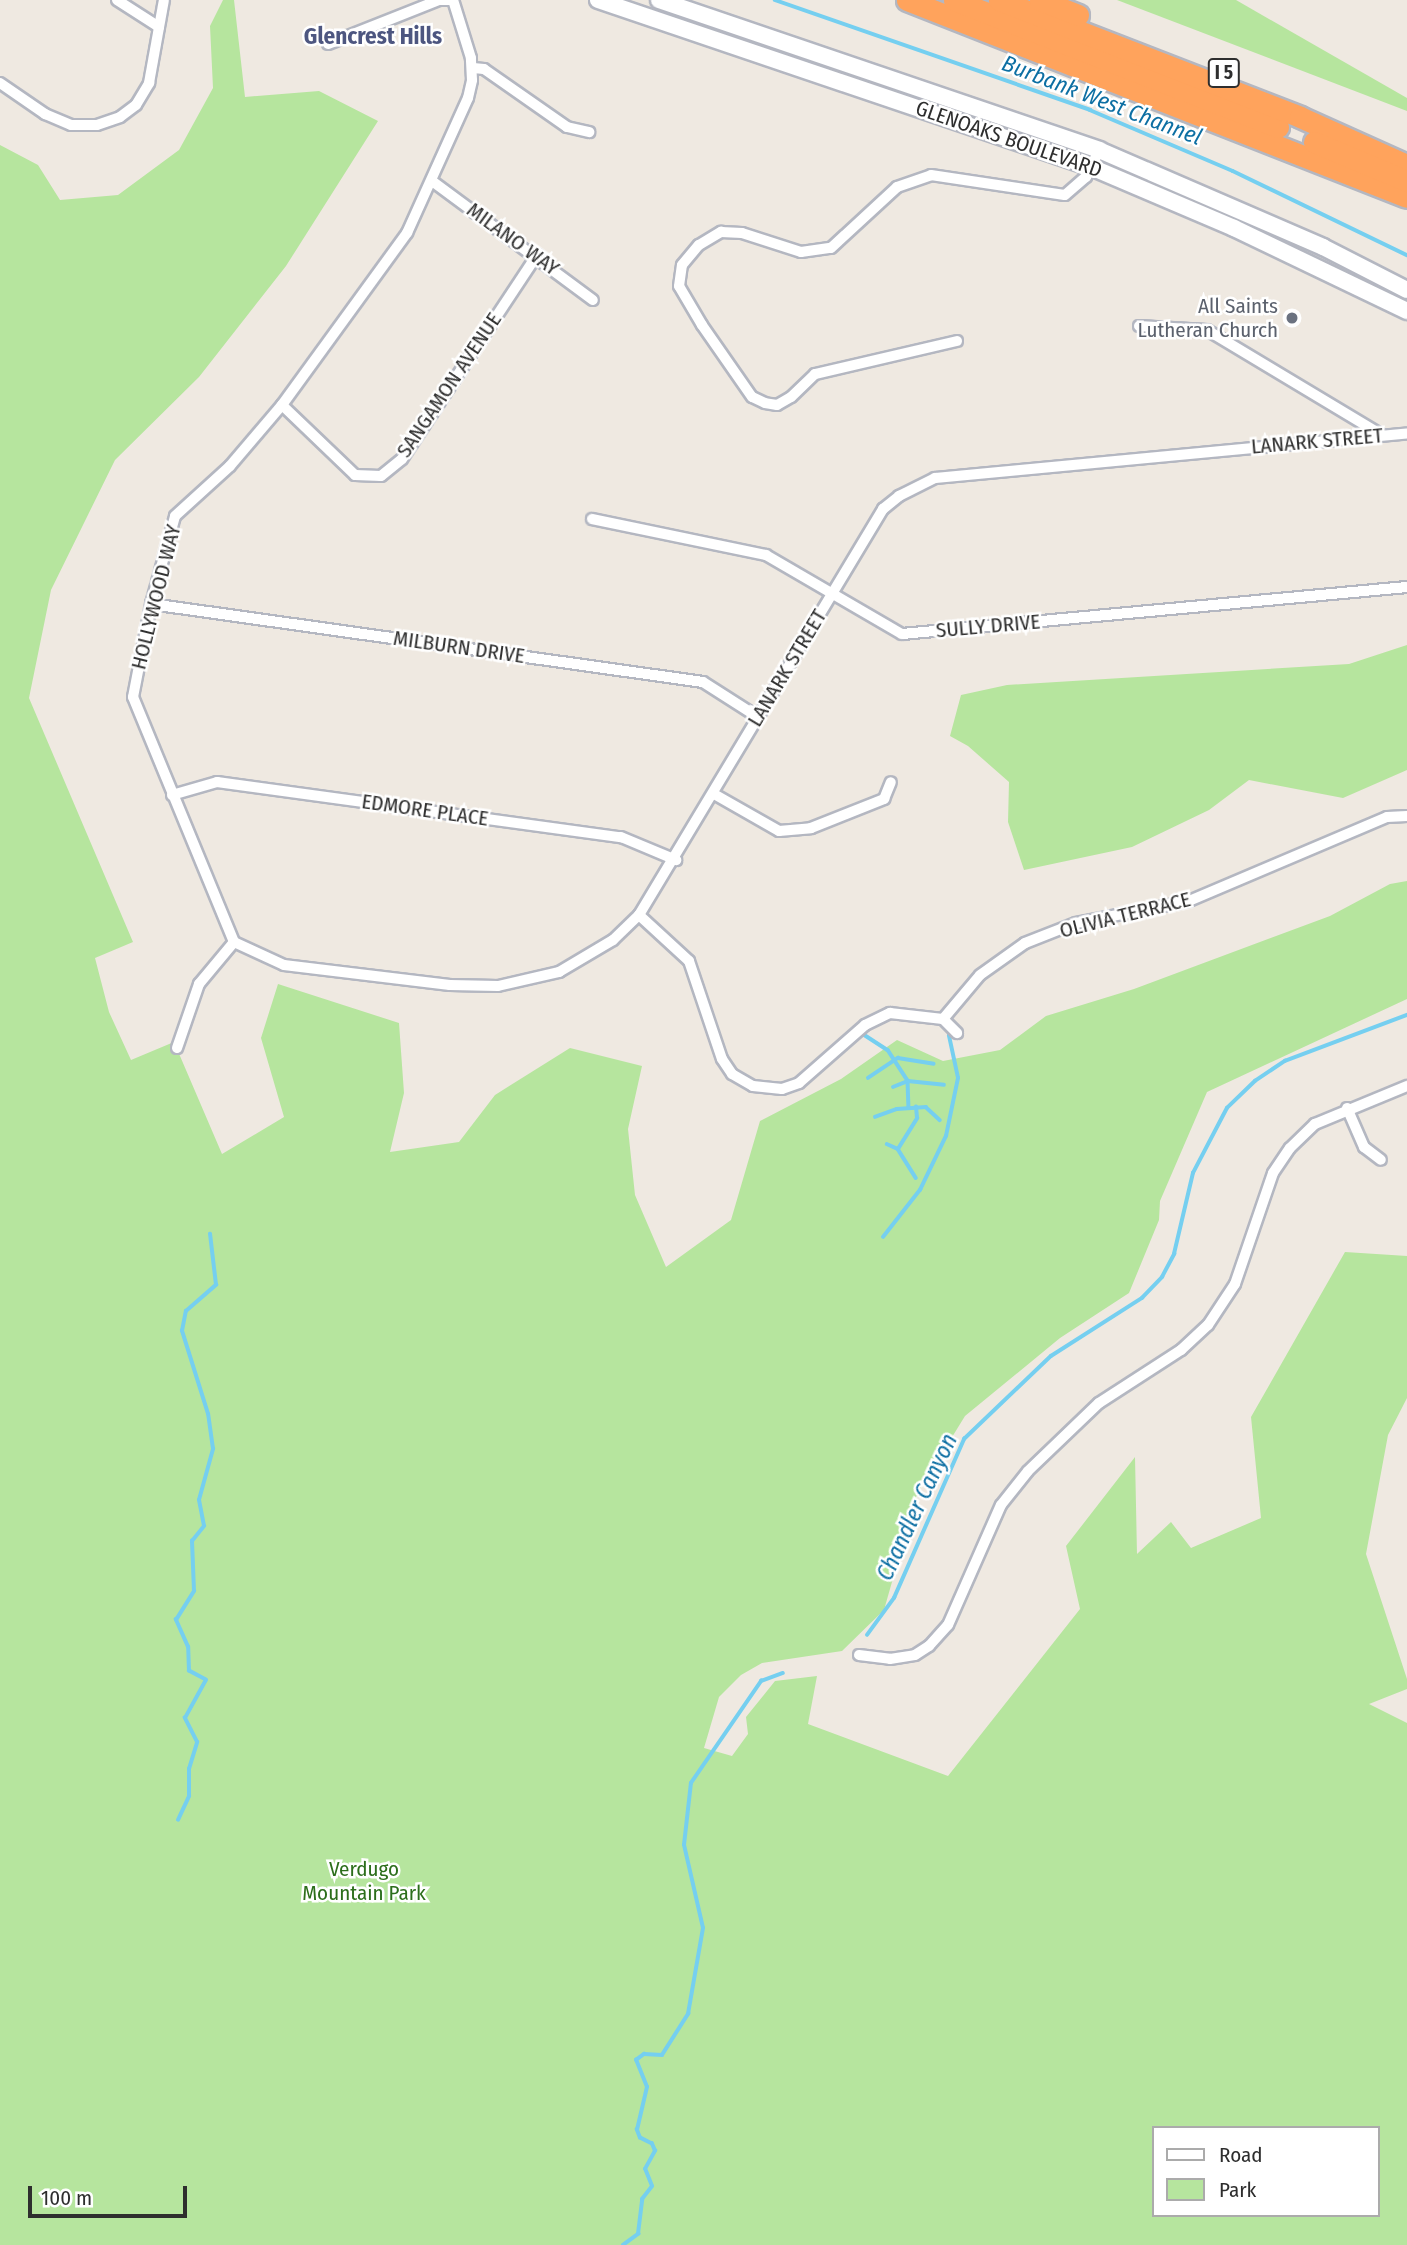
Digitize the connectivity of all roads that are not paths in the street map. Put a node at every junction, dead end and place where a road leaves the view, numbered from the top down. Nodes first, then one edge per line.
1 (117, 0) edge
2 (164, 0) edge
3 (453, 0) edge
4 (598, 0) edge
5 (659, 0) edge
6 (907, 0) edge
7 (954, 0) edge
8 (999, 0) edge
9 (1040, 0) edge
10 (692, 11) junction
11 (159, 27) junction
12 (686, 30) junction
13 (328, 44) dead end
14 (473, 68) junction
15 (0, 83) edge
16 (589, 132) dead end
17 (1099, 150) junction
18 (1407, 150) edge
19 (1407, 165) edge
20 (1091, 167) junction
21 (432, 181) junction
22 (1407, 181) edge
23 (1407, 197) edge
24 (537, 255) junction
25 (1407, 290) edge
26 (593, 299) dead end
27 (1407, 311) edge
28 (1139, 326) dead end
29 (957, 341) dead end
30 (282, 405) junction
31 (1407, 433) edge
32 (1382, 435) junction
33 (592, 519) dead end
34 (1407, 587) edge
35 (833, 590) junction
36 (151, 604) junction
37 (758, 717) junction
38 (891, 782) dead end
39 (714, 794) junction
40 (172, 795) junction
41 (1407, 816) edge
42 (676, 860) junction
43 (639, 915) junction
44 (234, 942) junction
45 (943, 1019) junction
46 (957, 1033) dead end
47 (177, 1048) dead end
48 (1407, 1086) edge
49 (1346, 1108) junction
50 (1381, 1160) dead end
51 (859, 1655) dead end

1 - 11 street
2 - 11 street
3 - 13 street
3 - 14 street, HOLLYWOOD WAY
4 - 12 main road, GLENOAKS BOULEVARD
5 - 10 main road, GLENOAKS BOULEVARD
6 - 23 highway, I 5
7 - 22 highway
8 - 19 highway
9 - 18 highway, I 5
10 - 12 main road
10 - 17 main road, GLENOAKS BOULEVARD
11 - 15 street
12 - 20 main road, GLENOAKS BOULEVARD
14 - 16 street
14 - 21 street, HOLLYWOOD WAY
17 - 20 street
17 - 25 main road, GLENOAKS BOULEVARD
20 - 27 main road, GLENOAKS BOULEVARD
20 - 29 street
21 - 24 street, MILANO WAY
21 - 30 street, HOLLYWOOD WAY
24 - 26 street, MILANO WAY
24 - 30 street, SANGAMON AVENUE
28 - 32 street
30 - 36 street, HOLLYWOOD WAY
31 - 32 street, LANARK STREET
32 - 35 street, LANARK STREET
33 - 35 street, SULLY DRIVE
34 - 35 street, SULLY DRIVE
35 - 37 street, LANARK STREET
36 - 37 street, MILBURN DRIVE
36 - 40 street, HOLLYWOOD WAY
37 - 39 street, LANARK STREET
38 - 39 street
39 - 42 street, LANARK STREET
40 - 42 street, EDMORE PLACE
40 - 44 street, HOLLYWOOD WAY
41 - 45 street, OLIVIA TERRACE
42 - 43 street, LANARK STREET
43 - 44 street, LANARK STREET
43 - 45 street
44 - 47 street
45 - 46 street
48 - 49 street
49 - 50 street
49 - 51 street

